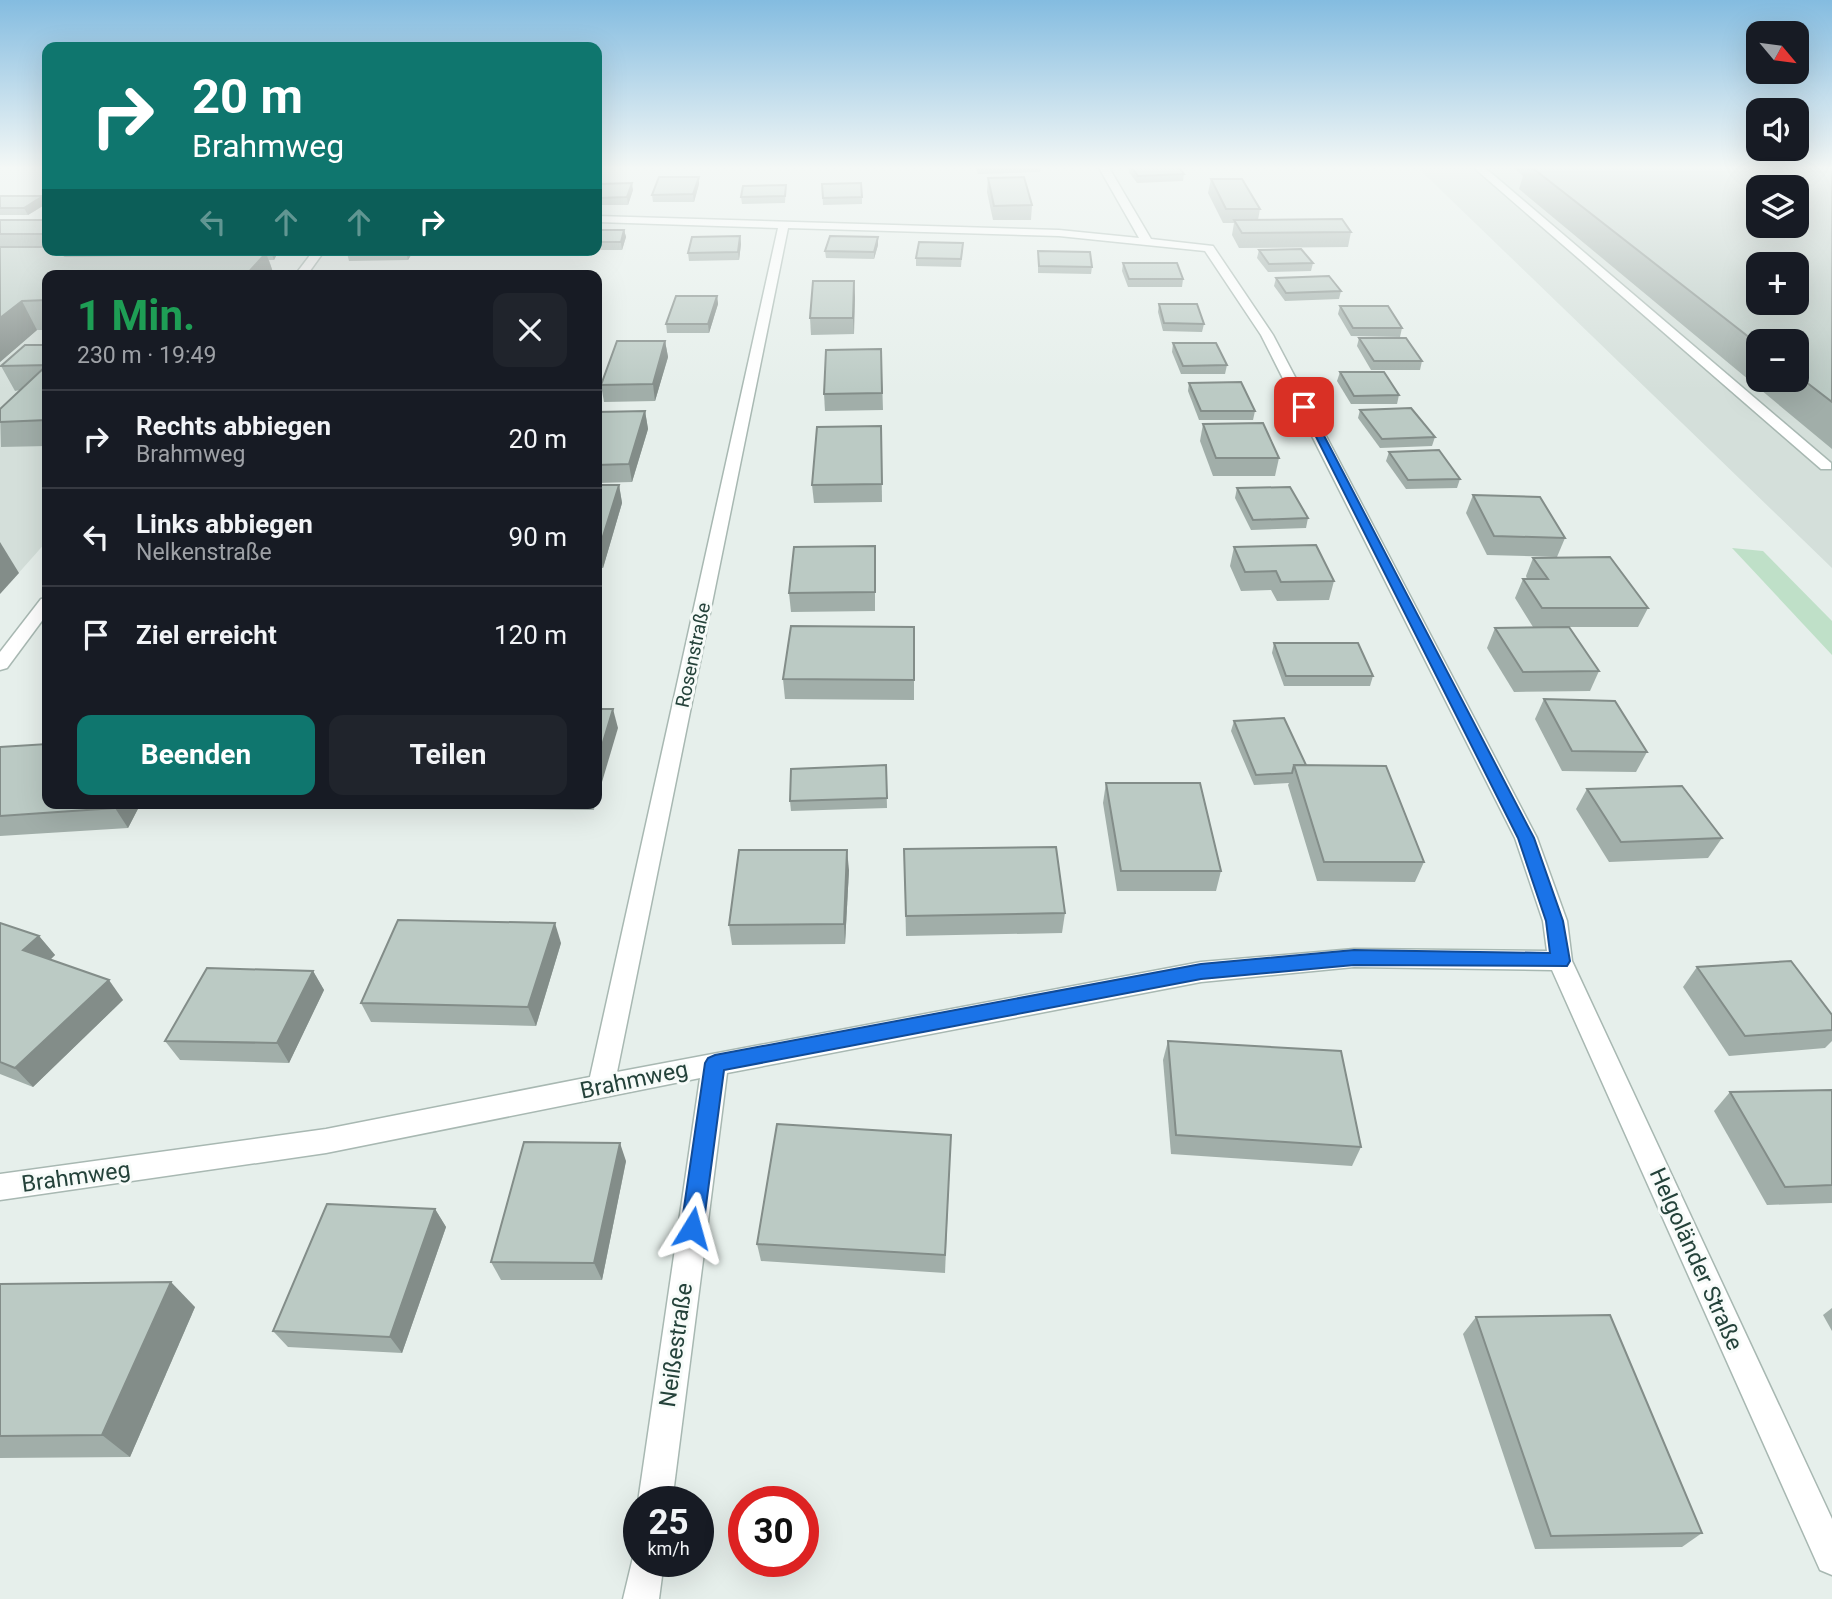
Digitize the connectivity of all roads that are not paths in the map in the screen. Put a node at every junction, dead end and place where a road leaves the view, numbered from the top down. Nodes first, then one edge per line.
1 (780, 241) edge
2 (1151, 241) edge
3 (1564, 241) edge
4 (315, 256) edge
5 (305, 270) edge
6 (1826, 466) dead end
7 (42, 609) edge
8 (0, 664) edge
9 (1560, 961) junction
10 (715, 1063) junction
11 (601, 1087) junction
12 (0, 1187) edge
13 (657, 1486) edge
14 (1832, 1558) edge
15 (644, 1577) edge
16 (641, 1599) edge

1 - 11 street, Rosenstraße
2 - 9 street, Helgoländer Straße
3 - 6 street
4 - 5 street
7 - 8 street
9 - 10 street, Brahmweg
9 - 14 street, Helgoländer Straße
10 - 11 street, Brahmweg
10 - 13 street, Neißestraße
11 - 12 street, Brahmweg
15 - 16 street

